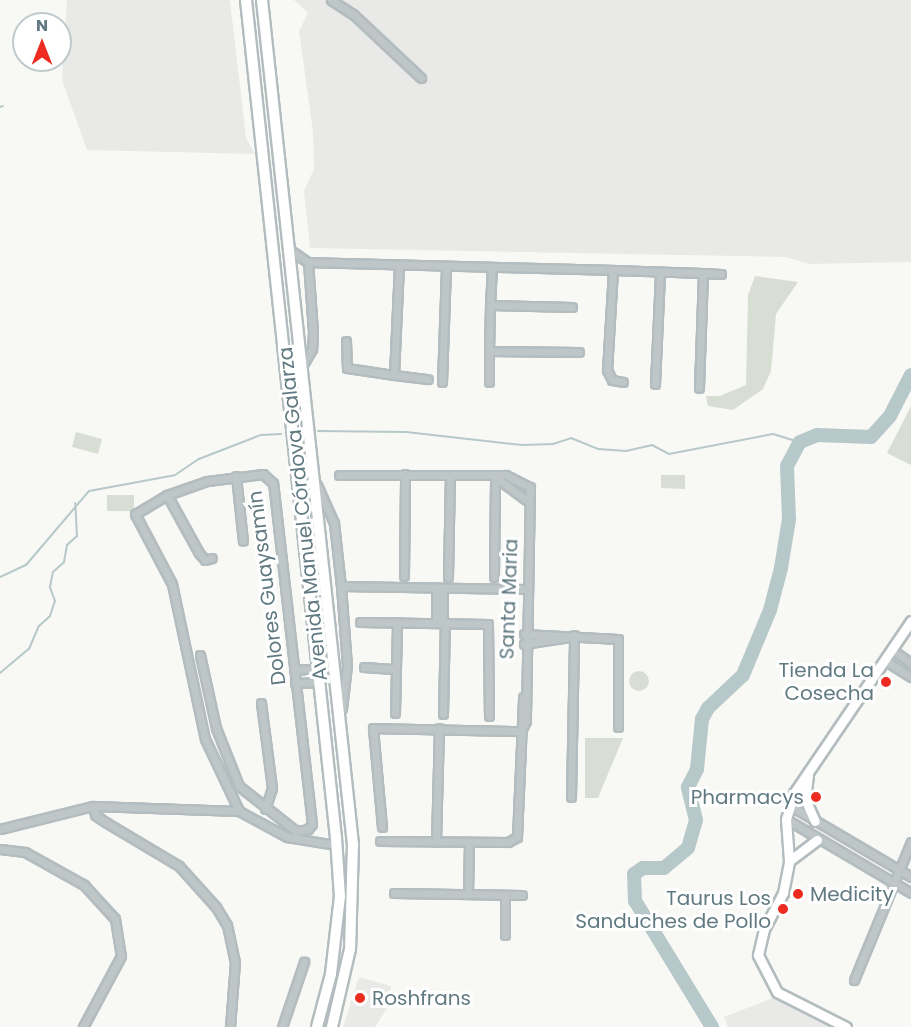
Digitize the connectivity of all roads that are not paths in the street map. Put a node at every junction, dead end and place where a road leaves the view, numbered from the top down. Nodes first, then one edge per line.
1 (246, 0) edge
2 (262, 0) edge
3 (331, 0) edge
4 (421, 78) dead end
5 (290, 250) junction
6 (308, 262) junction
7 (399, 264) junction
8 (446, 266) junction
9 (492, 267) junction
10 (613, 270) junction
11 (660, 272) junction
12 (703, 273) junction
13 (721, 274) dead end
14 (490, 305) junction
15 (572, 307) dead end
16 (346, 341) dead end
17 (489, 351) junction
18 (579, 352) dead end
19 (302, 366) junction
20 (394, 375) junction
21 (428, 379) dead end
22 (442, 382) dead end
23 (489, 382) dead end
24 (623, 382) dead end
25 (655, 384) dead end
26 (699, 388) dead end
27 (339, 474) dead end
28 (405, 474) junction
29 (450, 475) junction
30 (236, 476) junction
31 (314, 477) junction
32 (495, 477) junction
33 (167, 495) junction
34 (529, 503) junction
35 (243, 541) dead end
36 (212, 558) dead end
37 (404, 576) dead end
38 (448, 577) dead end
39 (494, 578) dead end
40 (341, 586) junction
41 (440, 588) junction
42 (525, 589) junction
43 (360, 621) dead end
44 (911, 621) edge
45 (397, 622) junction
46 (441, 622) junction
47 (524, 634) junction
48 (574, 635) junction
49 (524, 644) junction
50 (891, 649) junction
51 (200, 656) dead end
52 (884, 660) junction
53 (911, 663) edge
54 (364, 667) dead end
55 (320, 668) junction
56 (396, 669) junction
57 (294, 670) junction
58 (911, 677) edge
59 (321, 682) junction
60 (295, 683) junction
61 (261, 703) dead end
62 (395, 713) dead end
63 (443, 714) dead end
64 (341, 715) junction
65 (489, 716) dead end
66 (618, 727) dead end
67 (439, 728) junction
68 (521, 731) junction
69 (810, 769) junction
70 (571, 797) dead end
71 (789, 805) junction
72 (93, 806) junction
73 (265, 809) junction
74 (243, 812) junction
75 (786, 819) junction
76 (815, 821) junction
77 (382, 827) dead end
78 (0, 830) edge
79 (817, 840) junction
80 (381, 841) dead end
81 (436, 842) junction
82 (470, 842) junction
83 (911, 842) edge
84 (336, 845) junction
85 (0, 849) edge
86 (789, 861) junction
87 (899, 872) junction
88 (911, 876) edge
89 (892, 885) junction
90 (394, 893) dead end
91 (911, 893) edge
92 (468, 894) junction
93 (522, 895) dead end
94 (505, 896) junction
95 (505, 935) dead end
96 (304, 962) dead end
97 (854, 980) dead end
98 (83, 1027) edge
99 (230, 1027) edge
100 (282, 1027) edge
101 (317, 1027) edge
102 (332, 1027) edge
103 (846, 1027) edge

1 - 55 main road, Avenida Manuel Córdova Galarza
2 - 5 main road, Avenida Manuel Córdova Galarza
3 - 4 street
5 - 6 street
5 - 19 main road, Avenida Manuel Córdova Galarza
6 - 7 street
6 - 19 street
7 - 8 street
7 - 20 street
8 - 9 street
8 - 22 street
9 - 10 street
9 - 14 street
10 - 11 street
10 - 24 street
11 - 12 street
11 - 25 street
12 - 13 street
12 - 26 street
14 - 15 street
14 - 17 street
16 - 20 street
17 - 18 street
17 - 23 street
19 - 31 main road, Avenida Manuel Córdova Galarza
20 - 21 street
27 - 28 street, Santa Maria
28 - 29 street, Santa Maria
28 - 37 street
29 - 32 street, Santa Maria
29 - 38 street
30 - 33 street, Dolores Guaysamín
30 - 35 street
30 - 57 street, Dolores Guaysamín
31 - 40 street, Avenida Manuel Córdova Galarza
31 - 64 main road, Avenida Manuel Córdova Galarza
32 - 34 street
32 - 34 street, Santa Maria
32 - 39 street
33 - 36 street
33 - 74 street, Dolores Guaysamín
34 - 42 street, Santa Maria
40 - 41 street
40 - 64 street, Avenida Manuel Córdova Galarza
41 - 42 street
41 - 46 street
42 - 47 street, Santa Maria
43 - 45 street
44 - 50 street
45 - 46 street
45 - 56 street
46 - 63 street
46 - 65 street
47 - 48 street
47 - 49 street, Santa Maria
48 - 49 street
48 - 66 street
48 - 70 street
49 - 68 street, Santa Maria
50 - 52 street
50 - 53 street
51 - 73 street, Dolores Guaysamín
52 - 58 street
52 - 69 street
54 - 56 street
55 - 57 street
55 - 59 main road, Avenida Manuel Córdova Galarza
56 - 62 street
57 - 60 street, Dolores Guaysamín
59 - 60 street
59 - 84 main road, Avenida Manuel Córdova Galarza
60 - 73 street, Dolores Guaysamín
61 - 73 street
64 - 102 main road, Avenida Manuel Córdova Galarza
67 - 68 street
67 - 77 street
67 - 81 street
68 - 82 street, Santa Maria
69 - 71 street
69 - 76 street
71 - 75 street
71 - 76 street
72 - 74 street
72 - 78 street
72 - 99 street
74 - 84 street
75 - 79 street
75 - 86 street
76 - 87 street
79 - 86 street
79 - 89 street
80 - 81 street
81 - 82 street
82 - 92 street
83 - 87 street
84 - 101 main road, Avenida Manuel Córdova Galarza
85 - 98 street
86 - 103 street
87 - 88 street
87 - 89 street
89 - 91 street
89 - 97 street
90 - 92 street
92 - 94 street
93 - 94 street
94 - 95 street
96 - 100 street

